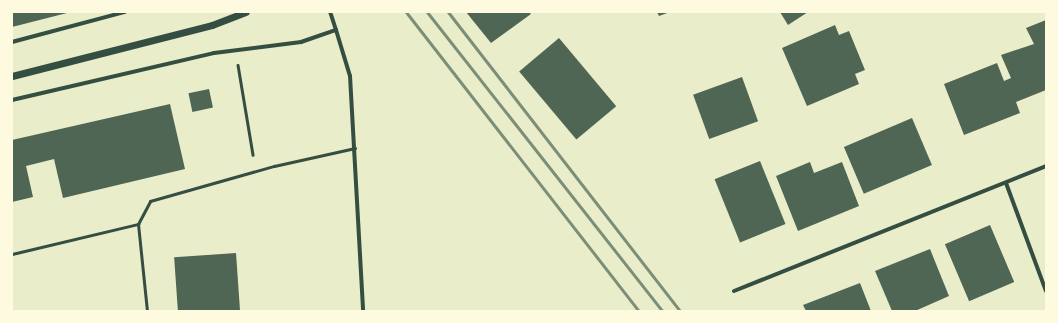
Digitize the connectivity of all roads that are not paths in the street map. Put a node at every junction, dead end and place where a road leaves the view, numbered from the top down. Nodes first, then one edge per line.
1 (125, 12) edge
2 (246, 12) edge
3 (330, 12) edge
4 (336, 30) junction
5 (12, 42) edge
6 (12, 76) edge
7 (12, 100) edge
8 (355, 148) junction
9 (1046, 166) edge
10 (1006, 183) junction
11 (138, 224) junction
12 (12, 254) edge
13 (734, 291) dead end
14 (1046, 291) edge
15 (147, 311) edge
16 (363, 311) edge

1 - 5 street
2 - 6 street
3 - 4 street
4 - 7 street
4 - 8 street
8 - 11 lane
8 - 16 street
9 - 10 street
10 - 13 street
10 - 14 street
11 - 12 lane
11 - 15 lane

